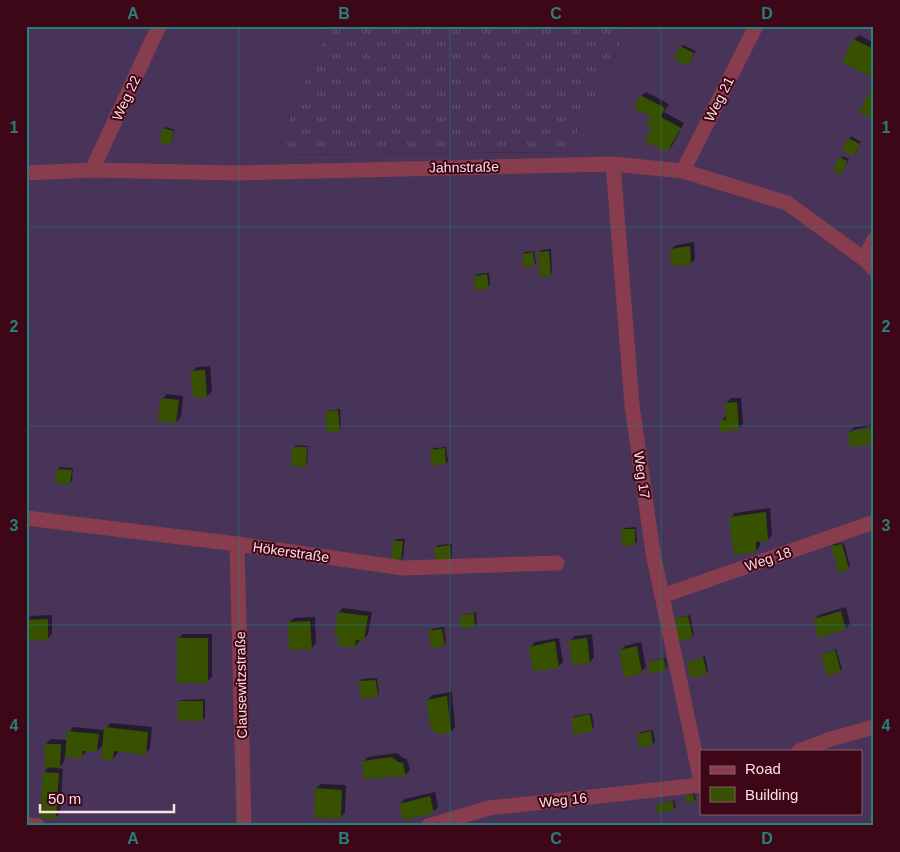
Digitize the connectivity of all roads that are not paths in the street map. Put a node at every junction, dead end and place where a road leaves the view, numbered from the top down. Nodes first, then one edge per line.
1 (159, 26) edge
2 (756, 26) edge
3 (613, 164) junction
4 (92, 170) junction
5 (682, 171) junction
6 (26, 173) edge
7 (874, 240) edge
8 (869, 264) edge
9 (26, 518) edge
10 (874, 522) edge
11 (237, 544) junction
12 (557, 563) dead end
13 (662, 596) junction
14 (874, 728) edge
15 (802, 750) edge
16 (700, 779) edge
17 (700, 784) edge
18 (26, 825) edge
19 (38, 826) edge
20 (244, 826) edge
21 (428, 826) edge

1 - 4 street, Weg 22
2 - 5 street, Weg 21
3 - 4 street, Jahnstraße
3 - 5 street, Jahnstraße
3 - 13 street, Weg 17
4 - 6 street, Jahnstraße
5 - 8 street, Jahnstraße
7 - 8 street
9 - 11 street, Hökerstraße
10 - 13 street, Weg 18
11 - 12 street, Hökerstraße
11 - 20 street, Clausewitzstraße
13 - 16 street, Weg 17
14 - 15 street
17 - 21 street, Weg 16
18 - 19 street

